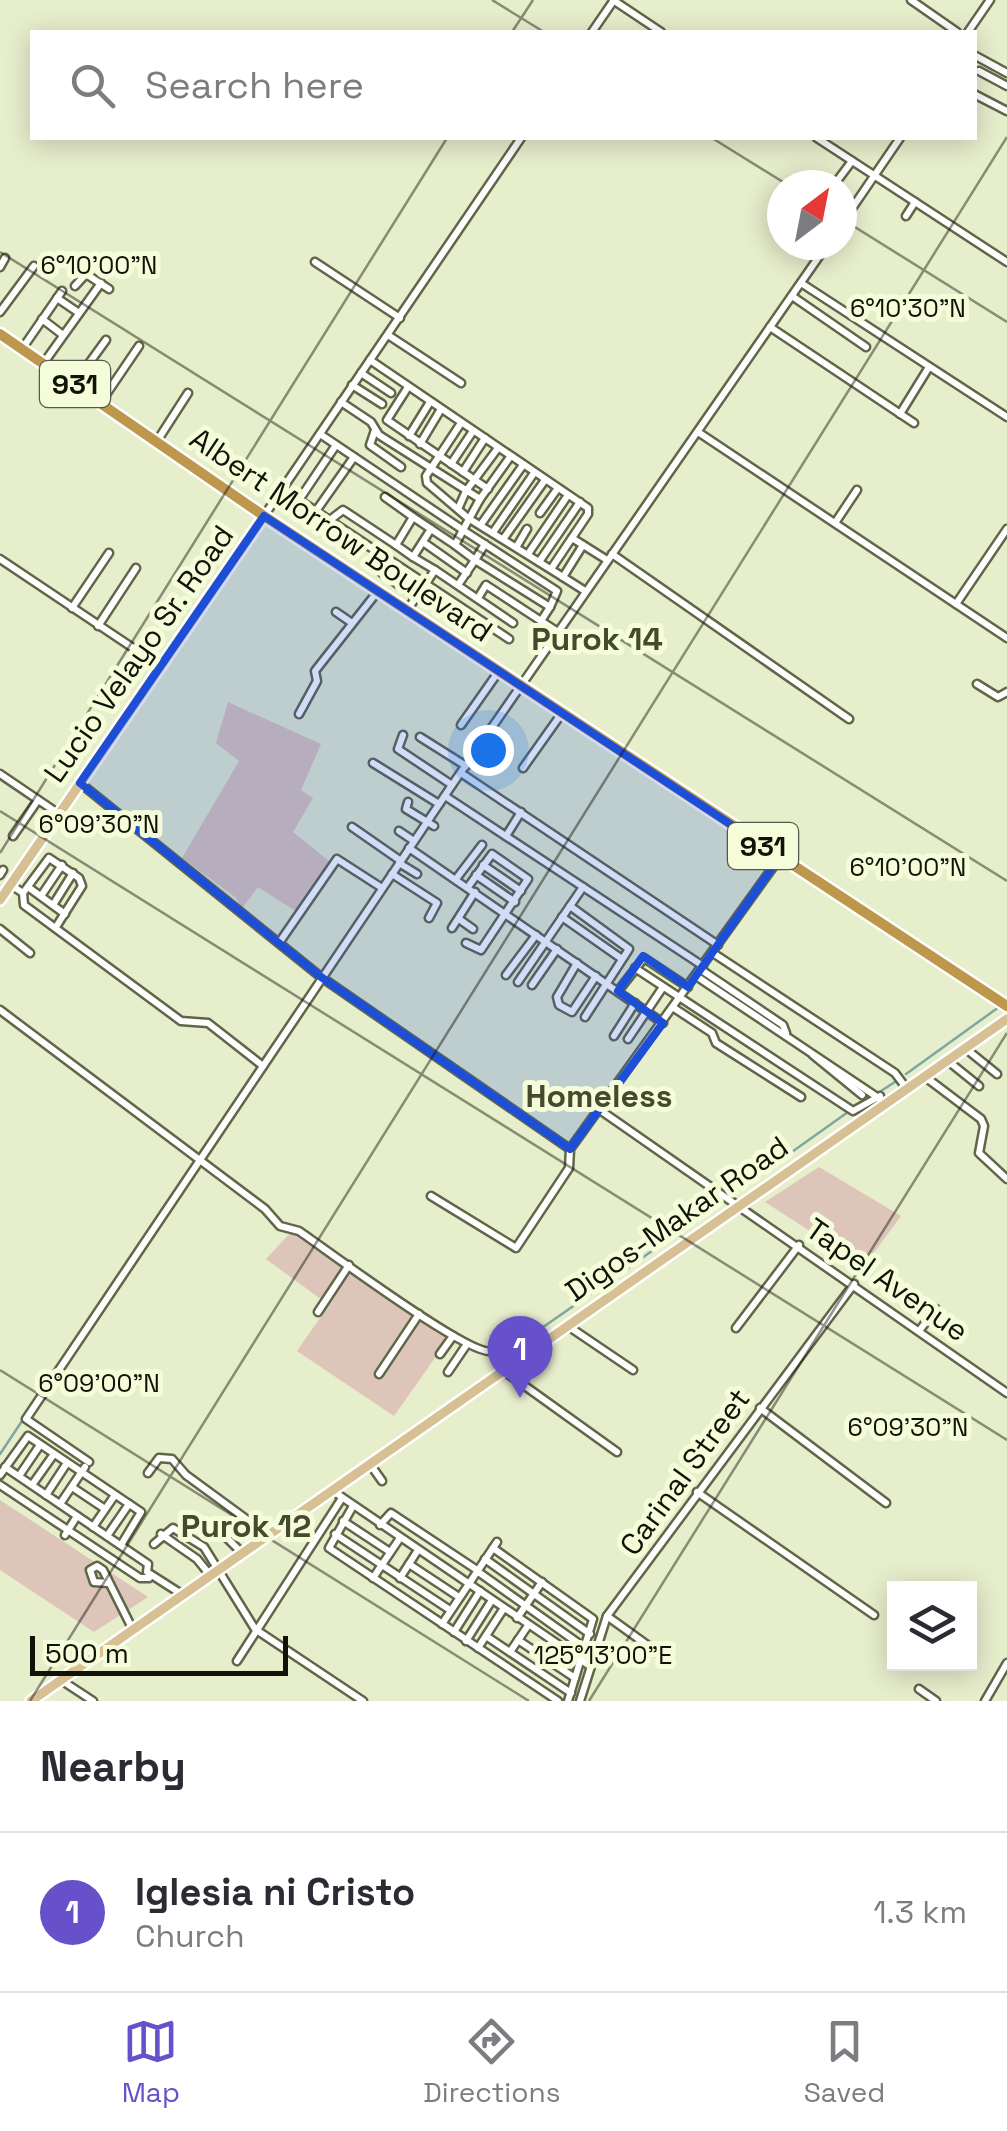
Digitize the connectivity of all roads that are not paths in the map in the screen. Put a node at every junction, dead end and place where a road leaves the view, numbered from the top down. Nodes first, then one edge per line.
1 (613, 0) edge
2 (911, 0) edge
3 (990, 0) edge
4 (593, 30) edge
5 (659, 30) edge
6 (954, 30) edge
7 (969, 30) edge
8 (977, 57) edge
9 (985, 61) junction
10 (1007, 73) edge
11 (977, 74) edge
12 (1007, 86) edge
13 (977, 96) edge
14 (1007, 111) edge
15 (520, 140) edge
16 (820, 140) edge
17 (899, 140) edge
18 (852, 161) junction
19 (845, 170) edge
20 (875, 176) junction
21 (857, 202) edge
22 (915, 202) junction
23 (906, 216) dead end
24 (6, 258) dead end
25 (816, 260) edge
26 (315, 262) dead end
27 (1007, 262) edge
28 (34, 266) dead end
29 (0, 267) edge
30 (100, 283) junction
31 (800, 283) junction
32 (75, 286) dead end
33 (110, 289) dead end
34 (792, 296) junction
35 (0, 312) edge
36 (79, 313) junction
37 (400, 318) junction
38 (42, 319) junction
39 (770, 327) junction
40 (0, 334) edge
41 (64, 334) junction
42 (388, 335) junction
43 (106, 340) dead end
44 (139, 346) dead end
45 (866, 347) dead end
46 (22, 349) junction
47 (370, 360) junction
48 (43, 364) junction
49 (929, 367) junction
50 (361, 373) junction
51 (461, 383) dead end
52 (74, 384) junction
53 (352, 385) junction
54 (408, 387) junction
55 (392, 392) dead end
56 (188, 394) dead end
57 (101, 402) junction
58 (341, 402) junction
59 (430, 402) junction
60 (382, 404) dead end
61 (441, 409) junction
62 (900, 414) junction
63 (1007, 417) edge
64 (461, 423) junction
65 (914, 423) dead end
66 (375, 430) junction
67 (473, 431) junction
68 (698, 432) junction
69 (320, 433) junction
70 (409, 436) junction
71 (154, 437) junction
72 (485, 438) junction
73 (420, 444) junction
74 (336, 445) junction
75 (498, 448) junction
76 (440, 456) junction
77 (354, 457) junction
78 (510, 457) junction
79 (451, 464) junction
80 (523, 465) junction
81 (400, 467) dead end
82 (432, 468) junction
83 (463, 472) junction
84 (534, 472) junction
85 (474, 480) junction
86 (545, 480) junction
87 (558, 488) junction
88 (283, 489) junction
89 (488, 490) junction
90 (858, 490) dead end
91 (466, 491) junction
92 (568, 495) junction
93 (384, 498) dead end
94 (299, 500) junction
95 (480, 500) junction
96 (580, 502) junction
97 (458, 509) junction
98 (316, 511) junction
99 (540, 513) dead end
100 (266, 514) junction
101 (413, 517) junction
102 (468, 518) junction
103 (330, 520) junction
104 (482, 523) junction
105 (835, 523) junction
106 (431, 529) junction
107 (527, 529) dead end
108 (1007, 529) edge
109 (463, 530) junction
110 (494, 531) junction
111 (504, 538) junction
112 (572, 538) junction
113 (423, 542) junction
114 (485, 544) junction
115 (396, 545) junction
116 (454, 545) junction
117 (584, 545) junction
118 (517, 546) junction
119 (109, 553) dead end
120 (528, 554) junction
121 (413, 557) junction
122 (610, 557) junction
123 (0, 559) edge
124 (475, 560) junction
125 (539, 562) junction
126 (136, 568) dead end
127 (550, 569) junction
128 (435, 570) junction
129 (494, 571) junction
130 (381, 572) dead end
131 (467, 573) junction
132 (562, 577) junction
133 (426, 584) junction
134 (458, 585) junction
135 (486, 585) junction
136 (378, 590) junction
137 (585, 591) junction
138 (478, 598) junction
139 (414, 602) junction
140 (956, 604) junction
141 (550, 607) junction
142 (72, 608) junction
143 (336, 612) dead end
144 (541, 621) junction
145 (513, 622) dead end
146 (352, 624) junction
147 (98, 626) junction
148 (558, 632) junction
149 (1007, 638) edge
150 (509, 639) dead end
151 (160, 666) junction
152 (498, 671) junction
153 (522, 683) junction
154 (977, 684) dead end
155 (1007, 692) edge
156 (562, 713) junction
157 (299, 714) dead end
158 (849, 719) dead end
159 (462, 725) dead end
160 (490, 731) junction
161 (403, 735) dead end
162 (420, 737) dead end
163 (506, 741) dead end
164 (373, 764) dead end
165 (522, 768) dead end
166 (463, 769) junction
167 (1, 776) edge
168 (80, 783) junction
169 (452, 785) junction
170 (445, 796) junction
171 (38, 800) junction
172 (408, 802) dead end
173 (440, 804) junction
174 (521, 812) junction
175 (59, 814) junction
176 (431, 824) junction
177 (352, 827) dead end
178 (399, 831) dead end
179 (14, 836) dead end
180 (507, 837) junction
181 (412, 844) junction
182 (482, 845) dead end
183 (501, 846) dead end
184 (781, 855) junction
185 (400, 862) junction
186 (62, 864) junction
187 (483, 864) junction
188 (72, 873) junction
189 (392, 874) junction
190 (417, 874) dead end
191 (476, 874) junction
192 (456, 879) junction
193 (409, 884) junction
194 (10, 885) junction
195 (582, 887) junction
196 (382, 888) junction
197 (26, 890) junction
198 (471, 890) junction
199 (522, 891) junction
200 (404, 893) dead end
201 (41, 896) junction
202 (0, 900) edge
203 (515, 902) junction
204 (53, 905) junction
205 (570, 906) junction
206 (65, 914) junction
207 (506, 916) junction
208 (562, 916) junction
209 (429, 918) dead end
210 (459, 918) junction
211 (56, 927) junction
212 (452, 928) dead end
213 (473, 928) dead end
214 (0, 930) edge
215 (536, 935) junction
216 (546, 941) junction
217 (278, 943) junction
218 (466, 943) dead end
219 (556, 948) junction
220 (716, 949) junction
221 (30, 953) dead end
222 (622, 960) junction
223 (578, 963) junction
224 (634, 968) junction
225 (700, 970) junction
226 (506, 975) dead end
227 (596, 976) junction
228 (321, 977) junction
229 (518, 982) dead end
230 (607, 983) junction
231 (532, 985) dead end
232 (688, 986) junction
233 (663, 987) junction
234 (618, 991) junction
235 (680, 999) junction
236 (636, 1003) junction
237 (1007, 1003) edge
238 (674, 1008) junction
239 (0, 1010) edge
240 (647, 1011) junction
241 (585, 1017) dead end
242 (1006, 1021) edge
243 (664, 1022) junction
244 (614, 1036) dead end
245 (628, 1040) dead end
246 (965, 1048) junction
247 (947, 1060) junction
248 (824, 1063) junction
249 (262, 1066) junction
250 (997, 1074) dead end
251 (924, 1076) junction
252 (979, 1086) dead end
253 (907, 1089) junction
254 (862, 1095) dead end
255 (802, 1097) dead end
256 (883, 1099) junction
257 (872, 1107) junction
258 (600, 1110) junction
259 (853, 1111) junction
260 (853, 1126) junction
261 (570, 1150) junction
262 (199, 1161) junction
263 (1007, 1179) edge
264 (431, 1196) dead end
265 (740, 1205) junction
266 (799, 1245) junction
267 (349, 1265) junction
268 (854, 1284) junction
269 (936, 1309) dead end
270 (318, 1312) dead end
271 (419, 1314) junction
272 (568, 1326) junction
273 (736, 1328) dead end
274 (919, 1331) junction
275 (453, 1336) junction
276 (467, 1344) junction
277 (440, 1354) dead end
278 (507, 1369) junction
279 (634, 1370) dead end
280 (448, 1372) dead end
281 (380, 1374) dead end
282 (1007, 1393) edge
283 (760, 1408) junction
284 (40, 1445) junction
285 (616, 1452) dead end
286 (54, 1454) junction
287 (67, 1463) junction
288 (370, 1464) junction
289 (5, 1467) junction
290 (85, 1467) junction
291 (148, 1473) dead end
292 (0, 1475) edge
293 (19, 1476) junction
294 (382, 1481) dead end
295 (0, 1485) edge
296 (32, 1486) junction
297 (72, 1487) junction
298 (332, 1490) junction
299 (698, 1492) junction
300 (46, 1494) junction
301 (115, 1494) junction
302 (342, 1498) junction
303 (886, 1502) dead end
304 (60, 1504) junction
305 (129, 1504) junction
306 (353, 1506) junction
307 (105, 1509) junction
308 (78, 1516) junction
309 (344, 1521) junction
310 (380, 1525) junction
311 (93, 1526) junction
312 (208, 1529) dead end
313 (66, 1533) junction
314 (161, 1534) junction
315 (268, 1534) junction
316 (335, 1534) junction
317 (107, 1536) junction
318 (400, 1538) junction
319 (154, 1544) dead end
320 (121, 1545) junction
321 (418, 1550) junction
322 (242, 1552) junction
323 (390, 1552) junction
324 (485, 1559) junction
325 (409, 1564) junction
326 (382, 1566) junction
327 (477, 1570) junction
328 (214, 1572) junction
329 (146, 1574) junction
330 (373, 1578) junction
331 (400, 1578) junction
332 (542, 1582) junction
333 (108, 1583) dead end
334 (469, 1583) junction
335 (480, 1591) junction
336 (534, 1594) junction
337 (182, 1596) junction
338 (459, 1597) junction
339 (492, 1600) junction
340 (525, 1606) junction
341 (504, 1608) junction
342 (450, 1610) junction
343 (874, 1614) dead end
344 (607, 1616) junction
345 (517, 1618) junction
346 (442, 1624) junction
347 (527, 1626) junction
348 (255, 1628) junction
349 (133, 1630) junction
350 (454, 1632) junction
351 (590, 1634) junction
352 (486, 1636) junction
353 (466, 1640) junction
354 (518, 1640) junction
355 (478, 1648) junction
356 (585, 1648) junction
357 (510, 1652) junction
358 (668, 1660) dead end
359 (237, 1661) dead end
360 (1007, 1662) edge
361 (584, 1663) junction
362 (576, 1678) junction
363 (61, 1680) junction
364 (919, 1689) dead end
365 (570, 1697) edge
366 (31, 1701) edge
367 (94, 1701) edge
368 (363, 1701) edge
369 (558, 1701) edge
370 (580, 1701) edge
371 (936, 1701) edge
372 (984, 1701) edge

1 - 4 street
1 - 5 street
2 - 6 street
3 - 7 street
8 - 9 street
9 - 10 street
9 - 11 street
11 - 12 street
13 - 14 street
15 - 37 street, Lucio Velayo Sr. Road
16 - 18 street
17 - 20 street
18 - 19 street
18 - 20 street
20 - 21 street
20 - 22 street
22 - 23 street
22 - 27 street
24 - 29 street
25 - 31 street
26 - 37 street
28 - 35 street
30 - 32 street
30 - 33 street
30 - 36 street
31 - 34 street
31 - 49 street
34 - 39 street
34 - 45 street
36 - 38 street
36 - 41 street
37 - 42 street, Lucio Velayo Sr. Road
38 - 41 street
38 - 46 street
39 - 62 street
39 - 68 street
40 - 46 highway, Albert Morrow Boulevard / 931
41 - 48 street
42 - 47 street, Lucio Velayo Sr. Road
42 - 51 street
43 - 52 street
44 - 57 street
46 - 48 highway, Albert Morrow Boulevard / 931
47 - 50 street, Lucio Velayo Sr. Road
47 - 54 street
48 - 52 highway, Albert Morrow Boulevard / 931
49 - 62 street
49 - 63 street
50 - 53 street, Lucio Velayo Sr. Road
50 - 55 street
52 - 57 highway, Albert Morrow Boulevard / 931
53 - 58 street, Lucio Velayo Sr. Road
53 - 60 street
54 - 59 street
54 - 70 street
56 - 71 street
57 - 71 highway, Albert Morrow Boulevard / 931
58 - 66 street
58 - 69 street, Lucio Velayo Sr. Road
59 - 61 street
59 - 70 street
61 - 64 street
61 - 73 street
62 - 65 street
64 - 67 street
64 - 76 street
66 - 81 street
66 - 82 street
67 - 72 street
67 - 79 street
68 - 105 street
68 - 122 street
69 - 74 street
69 - 88 street, Lucio Velayo Sr. Road
70 - 73 street
71 - 100 highway, Albert Morrow Boulevard / 931
72 - 75 street
72 - 83 street
73 - 76 street
74 - 77 street
74 - 94 street
75 - 78 street
75 - 85 street
76 - 79 street
76 - 82 street
77 - 98 street
77 - 109 street
78 - 80 street
78 - 89 street
79 - 83 street
80 - 84 street
80 - 104 street
82 - 91 street
82 - 97 street
83 - 85 street
84 - 86 street
84 - 110 street
85 - 89 street
85 - 91 street
86 - 87 street
86 - 111 street
87 - 92 street
87 - 99 street
88 - 94 street
88 - 100 street, Lucio Velayo Sr. Road
89 - 95 street
90 - 105 street
91 - 95 street
91 - 97 street
92 - 96 street
92 - 120 street
93 - 101 street
94 - 98 street
95 - 102 street
96 - 112 street
96 - 125 street
97 - 102 street
98 - 103 street
100 - 136 highway, Albert Morrow Boulevard / 931
100 - 139 highway, Albert Morrow Boulevard / 931
100 - 151 main road, Lucio Velayo Sr. Road
101 - 106 street
101 - 115 street
102 - 104 street
102 - 109 street
103 - 115 street
103 - 133 street
104 - 110 street
105 - 140 street
106 - 113 street
106 - 116 street
107 - 118 street
108 - 140 street
109 - 114 street
109 - 116 street
110 - 111 street
111 - 118 street
112 - 117 street
112 - 127 street
113 - 121 street
113 - 131 street
114 - 124 street
114 - 141 street
115 - 121 street
116 - 124 street
117 - 122 street
117 - 132 street
118 - 120 street
119 - 142 street
120 - 125 street
121 - 128 street
122 - 137 street
122 - 158 street
123 - 142 street
124 - 129 street
124 - 131 street
125 - 127 street
126 - 147 street
127 - 132 street
128 - 133 street
128 - 134 street
129 - 135 street
129 - 141 street
130 - 139 street
131 - 134 street
132 - 137 street
133 - 139 street
133 - 150 street
134 - 138 street
135 - 138 street
135 - 144 street
136 - 146 street
136 - 152 highway, Albert Morrow Boulevard / 931
137 - 148 street
138 - 145 street
139 - 153 highway, Albert Morrow Boulevard / 931
140 - 149 street
141 - 144 street
142 - 147 street
143 - 146 street
144 - 148 street
146 - 157 street
147 - 151 street
148 - 153 street
151 - 168 main road, Lucio Velayo Sr. Road
152 - 153 highway, Albert Morrow Boulevard / 931
152 - 159 street
153 - 156 highway, Albert Morrow Boulevard / 931
153 - 160 street
153 - 184 highway, Albert Morrow Boulevard / 931
154 - 155 street
156 - 165 street
156 - 184 highway, Albert Morrow Boulevard / 931
160 - 163 street
160 - 166 street
161 - 169 street
162 - 166 street
164 - 173 street
166 - 169 street
166 - 174 street
167 - 171 street
168 - 175 main road, Lucio Velayo Sr. Road
168 - 217 street
169 - 170 street
170 - 173 street
170 - 180 street
171 - 175 street
171 - 179 street
172 - 176 street
173 - 176 street
174 - 180 street
174 - 220 street
175 - 194 main road, Lucio Velayo Sr. Road
176 - 181 street
177 - 185 street
178 - 181 street
180 - 183 street
180 - 195 street
181 - 185 street
181 - 192 street
182 - 192 street
184 - 220 street
184 - 237 highway, Albert Morrow Boulevard / 931
185 - 189 street
185 - 190 street
186 - 188 street
186 - 197 street
186 - 201 street
187 - 191 street
187 - 199 street
187 - 199 street
188 - 204 street
188 - 206 street
189 - 193 street
189 - 196 street
191 - 198 street
191 - 203 street
192 - 198 street
193 - 200 street
193 - 209 street
194 - 197 street
194 - 202 main road, Lucio Velayo Sr. Road
195 - 205 street
195 - 225 street
196 - 217 street
196 - 228 street
197 - 201 street
197 - 211 street
198 - 207 street
198 - 210 street
199 - 203 street
201 - 204 street
203 - 207 street
204 - 206 street
205 - 208 street
205 - 222 street
206 - 211 street
207 - 215 street
207 - 218 street
208 - 216 street
208 - 222 street
210 - 212 street
210 - 213 street
211 - 249 street
214 - 221 street
215 - 216 street
215 - 226 street
216 - 219 street
216 - 229 street
217 - 228 street
219 - 223 street
219 - 231 street
220 - 225 street
220 - 253 street
222 - 230 street
223 - 227 street
223 - 227 street
224 - 232 street
224 - 233 street
224 - 234 street
225 - 232 street
225 - 248 street
227 - 230 street
228 - 249 street
228 - 261 street
230 - 234 street
230 - 241 street
232 - 235 street
233 - 235 street
233 - 240 street
234 - 236 street
235 - 238 street
235 - 259 street
236 - 240 street
236 - 244 street
238 - 243 street
238 - 255 street
239 - 262 street
240 - 243 street
240 - 245 street
242 - 246 main road, Digos-Makar Road
243 - 258 street
246 - 247 main road, Digos-Makar Road
246 - 250 street
247 - 251 main road, Digos-Makar Road
247 - 252 street
248 - 254 street
248 - 256 street
249 - 262 street
251 - 253 main road, Digos-Makar Road
251 - 263 street
253 - 256 main road, Digos-Makar Road
256 - 257 main road, Digos-Makar Road
257 - 259 street
257 - 260 main road, Digos-Makar Road
258 - 261 street
258 - 265 street, Tapel Avenue
259 - 260 street
260 - 265 main road, Digos-Makar Road
261 - 264 street
262 - 267 street
262 - 290 street
265 - 266 street, Tapel Avenue
265 - 272 main road, Digos-Makar Road
266 - 268 street, Tapel Avenue
266 - 273 street
267 - 270 street
267 - 271 street
268 - 274 street, Tapel Avenue
268 - 283 street, Carinal Street
269 - 274 street
271 - 275 street
271 - 281 street
272 - 278 main road, Digos-Makar Road
272 - 279 street
274 - 282 street, Tapel Avenue
275 - 276 street
275 - 277 street
276 - 278 street
276 - 280 street
278 - 285 street
278 - 288 main road, Digos-Makar Road
283 - 299 street, Carinal Street
283 - 303 street
284 - 286 street
284 - 289 street
284 - 293 street
286 - 287 street
286 - 296 street
287 - 290 street
287 - 300 street
288 - 294 street
288 - 298 main road, Digos-Makar Road
289 - 292 street
289 - 293 street
290 - 297 street
290 - 301 street
291 - 315 street
293 - 296 street
295 - 313 street
296 - 300 street
297 - 304 street
297 - 307 street
298 - 302 street
298 - 315 main road, Digos-Makar Road
299 - 343 street
299 - 344 street, Carinal Street
300 - 304 street
301 - 305 street
301 - 307 street
302 - 306 street
302 - 348 street
304 - 308 street
305 - 317 street
305 - 320 street
306 - 309 street
306 - 310 street
307 - 311 street
308 - 311 street
308 - 313 street
309 - 316 street
309 - 323 street
310 - 318 street
310 - 327 street
311 - 317 street
312 - 322 street
313 - 329 street
314 - 319 street
314 - 328 street
314 - 328 street
315 - 322 main road, Digos-Makar Road
316 - 326 street
316 - 330 street
317 - 320 street
318 - 321 street
318 - 323 street
320 - 329 street
321 - 325 street
321 - 334 street
322 - 328 main road, Digos-Makar Road
323 - 326 street
324 - 327 street
324 - 332 street
324 - 336 street
325 - 331 street
325 - 338 street
326 - 330 street
326 - 331 street
327 - 334 street
327 - 340 street
328 - 337 main road, Digos-Makar Road
328 - 348 street
329 - 337 street
330 - 346 street
331 - 342 street
332 - 336 street
332 - 351 street
333 - 349 street
334 - 335 street
334 - 338 street
335 - 339 street
335 - 350 street
336 - 340 street
336 - 351 street
337 - 349 main road, Digos-Makar Road
338 - 342 street
339 - 341 street
339 - 353 street
340 - 345 street
340 - 356 street
341 - 345 street
341 - 352 street
342 - 346 street
344 - 358 street
344 - 370 street, Carinal Street
345 - 347 street
346 - 350 street
347 - 354 street
347 - 361 street
348 - 359 street
348 - 368 street
349 - 363 main road, Digos-Makar Road
350 - 353 street
351 - 356 street
352 - 355 street
352 - 357 street
353 - 355 street
354 - 357 street
354 - 362 street
355 - 369 street
356 - 361 street
357 - 365 street
360 - 372 street
361 - 362 street
362 - 365 street
363 - 366 main road, Digos-Makar Road
363 - 367 street
364 - 371 street

